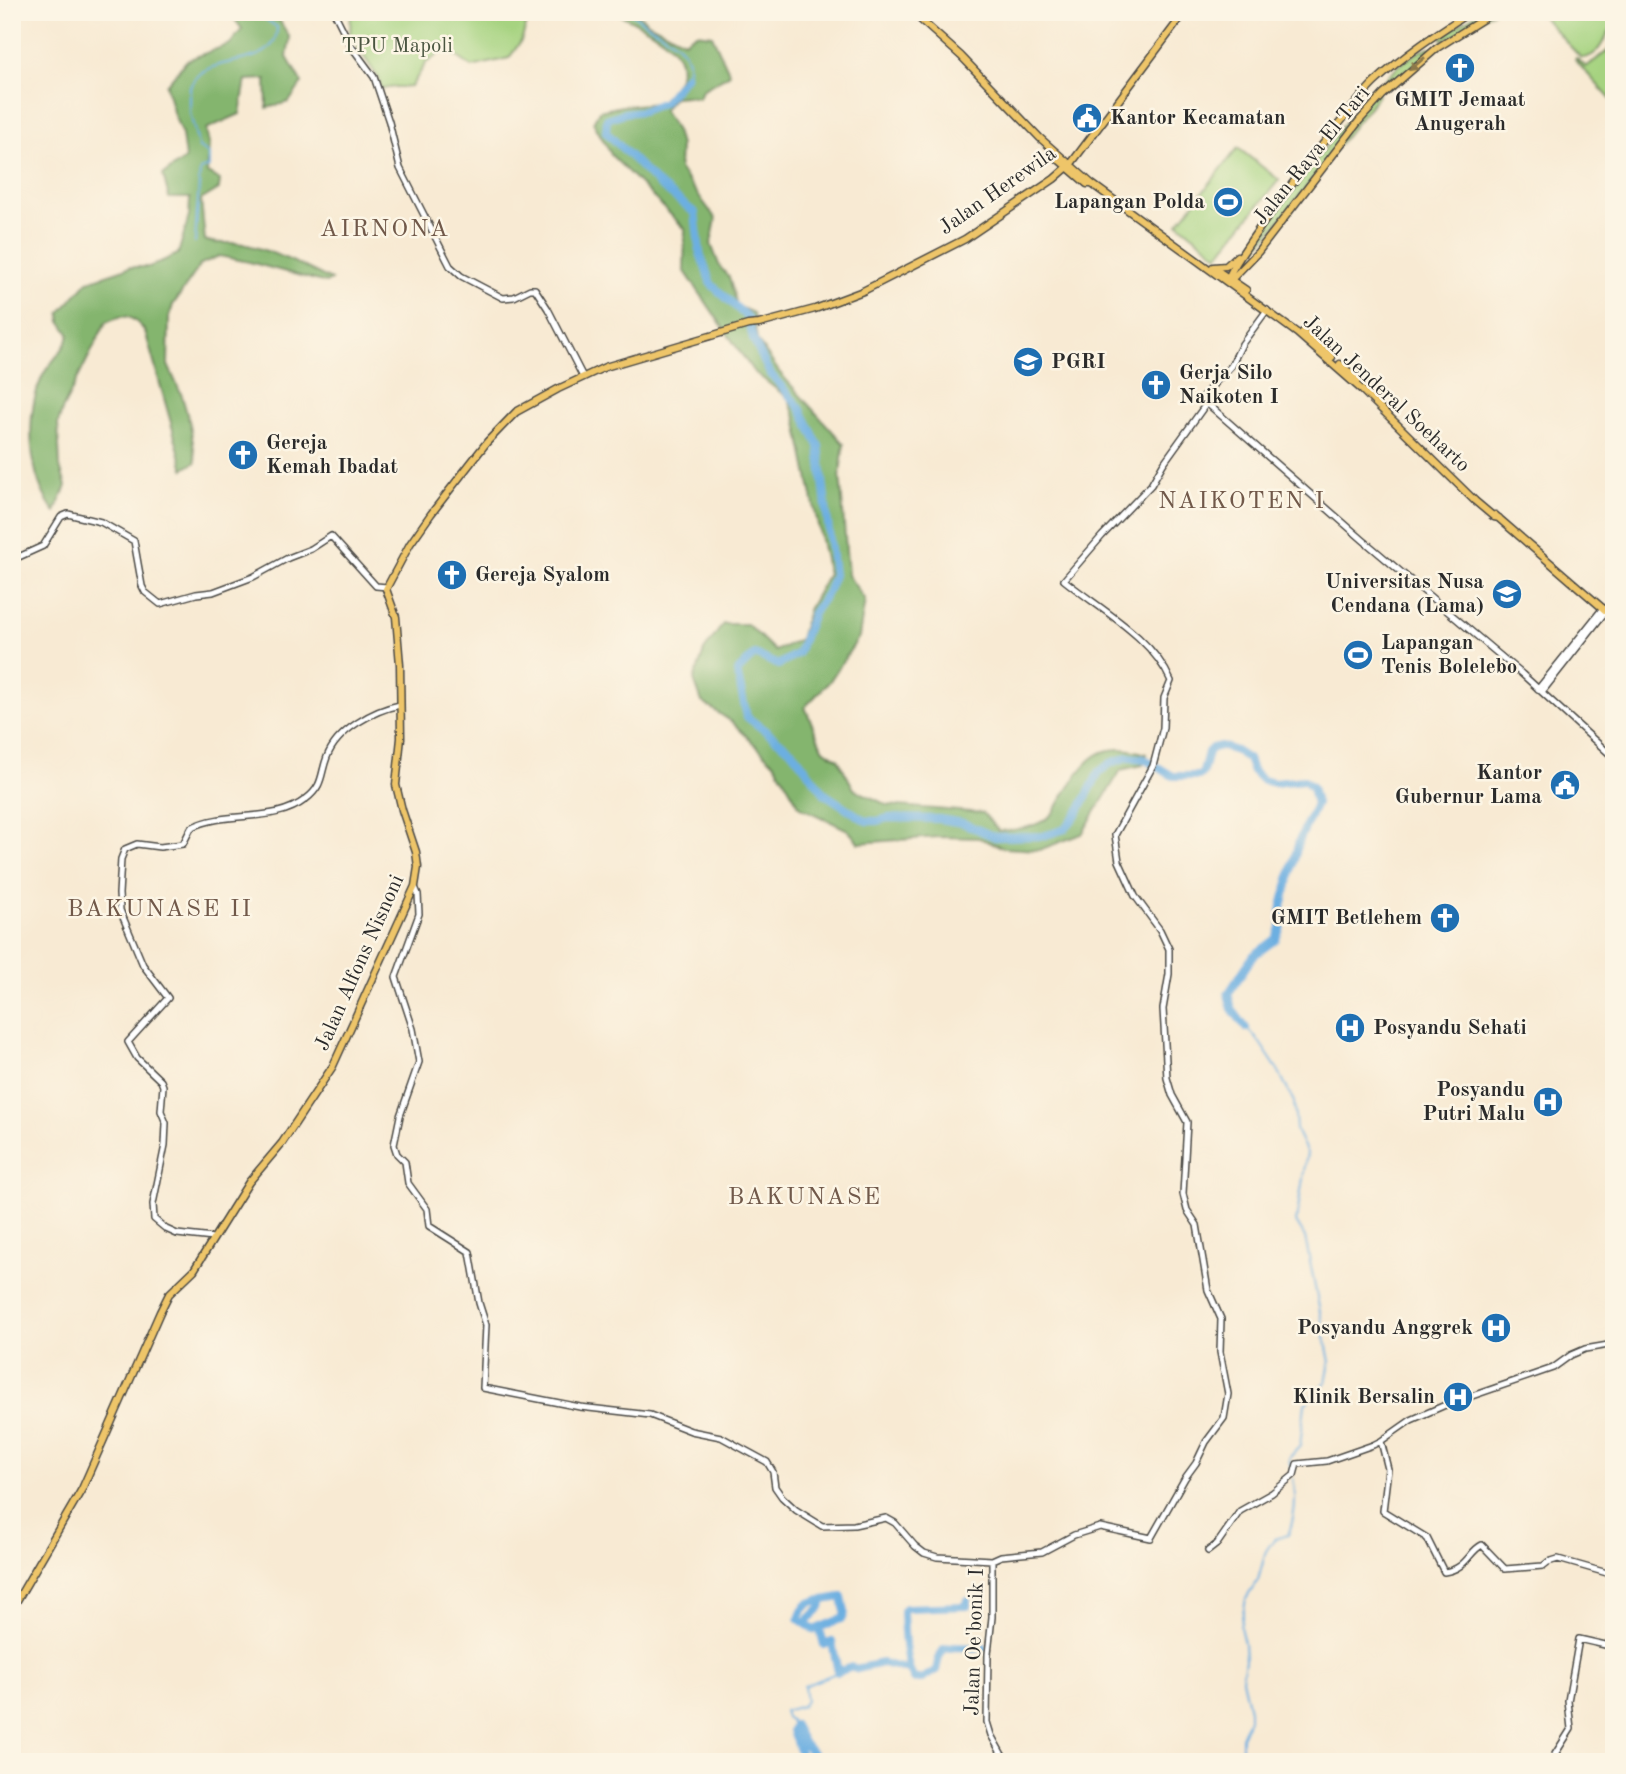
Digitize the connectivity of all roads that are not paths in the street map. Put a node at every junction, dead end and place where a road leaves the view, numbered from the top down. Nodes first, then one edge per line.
1 (334, 12) edge
2 (912, 12) edge
3 (1185, 12) edge
4 (1470, 12) edge
5 (1494, 12) edge
6 (1430, 38) junction
7 (1437, 48) junction
8 (1372, 84) junction
9 (1383, 94) junction
10 (1069, 166) junction
11 (1249, 243) junction
12 (1258, 252) junction
13 (1211, 269) junction
14 (1230, 279) junction
15 (1240, 289) junction
16 (1267, 310) junction
17 (583, 377) junction
18 (1206, 404) junction
19 (1414, 438) junction
20 (12, 560) edge
21 (387, 587) junction
22 (1604, 610) junction
23 (1614, 618) edge
24 (1540, 690) junction
25 (400, 705) junction
26 (1614, 758) edge
27 (415, 887) junction
28 (213, 1238) junction
29 (1614, 1344) edge
30 (1381, 1441) junction
31 (1208, 1551) dead end
32 (992, 1560) junction
33 (1614, 1576) edge
34 (12, 1609) edge
35 (1614, 1629) edge
36 (1611, 1646) edge
37 (1006, 1762) edge
38 (1550, 1762) edge

1 - 17 street
2 - 10 main road, Jalan Jenderal Soeharto
3 - 10 main road, Jalan Herewila
4 - 6 main road, Jalan Raya El Tari
5 - 7 main road, Jalan Raya El Tari
6 - 7 main road
6 - 8 main road, Jalan Raya El Tari
7 -> 9 main road, Jalan Raya El Tari
8 - 9 main road
8 - 11 main road, Jalan Raya El Tari
9 - 12 main road, Jalan Raya El Tari
10 - 13 main road, Jalan Jenderal Soeharto
10 - 17 main road, Jalan Herewila
11 - 13 main road
11 - 14 main road, Jalan Raya El Tari
12 - 14 main road, Jalan Raya El Tari
12 - 15 main road
13 - 14 main road, Jalan Jenderal Soeharto
13 - 15 main road, Jalan Jenderal Soeharto
14 - 15 main road, Jalan Jenderal Soeharto
15 - 16 main road, Jalan Jenderal Soeharto
15 - 19 main road, Jalan Jenderal Soeharto
16 - 18 street
16 - 19 main road, Jalan Jenderal Soeharto
17 - 21 main road
18 - 24 street
18 - 32 street, Jalan Oe'bonik I
19 - 22 main road, Jalan Jenderal Soeharto
20 - 21 street
21 - 25 main road, Jalan Alfons Nisnoni
22 - 23 main road, Jalan Jenderal Soeharto
22 - 24 street
24 - 26 street
25 - 27 main road, Jalan Alfons Nisnoni
25 - 28 street
27 - 28 main road, Jalan Alfons Nisnoni
27 - 32 street
28 - 34 main road, Jalan Alfons Nisnoni
29 - 30 street
30 - 31 street
30 - 33 street
32 - 37 street, Jalan Oe'bonik I
35 - 36 street
36 - 38 street

